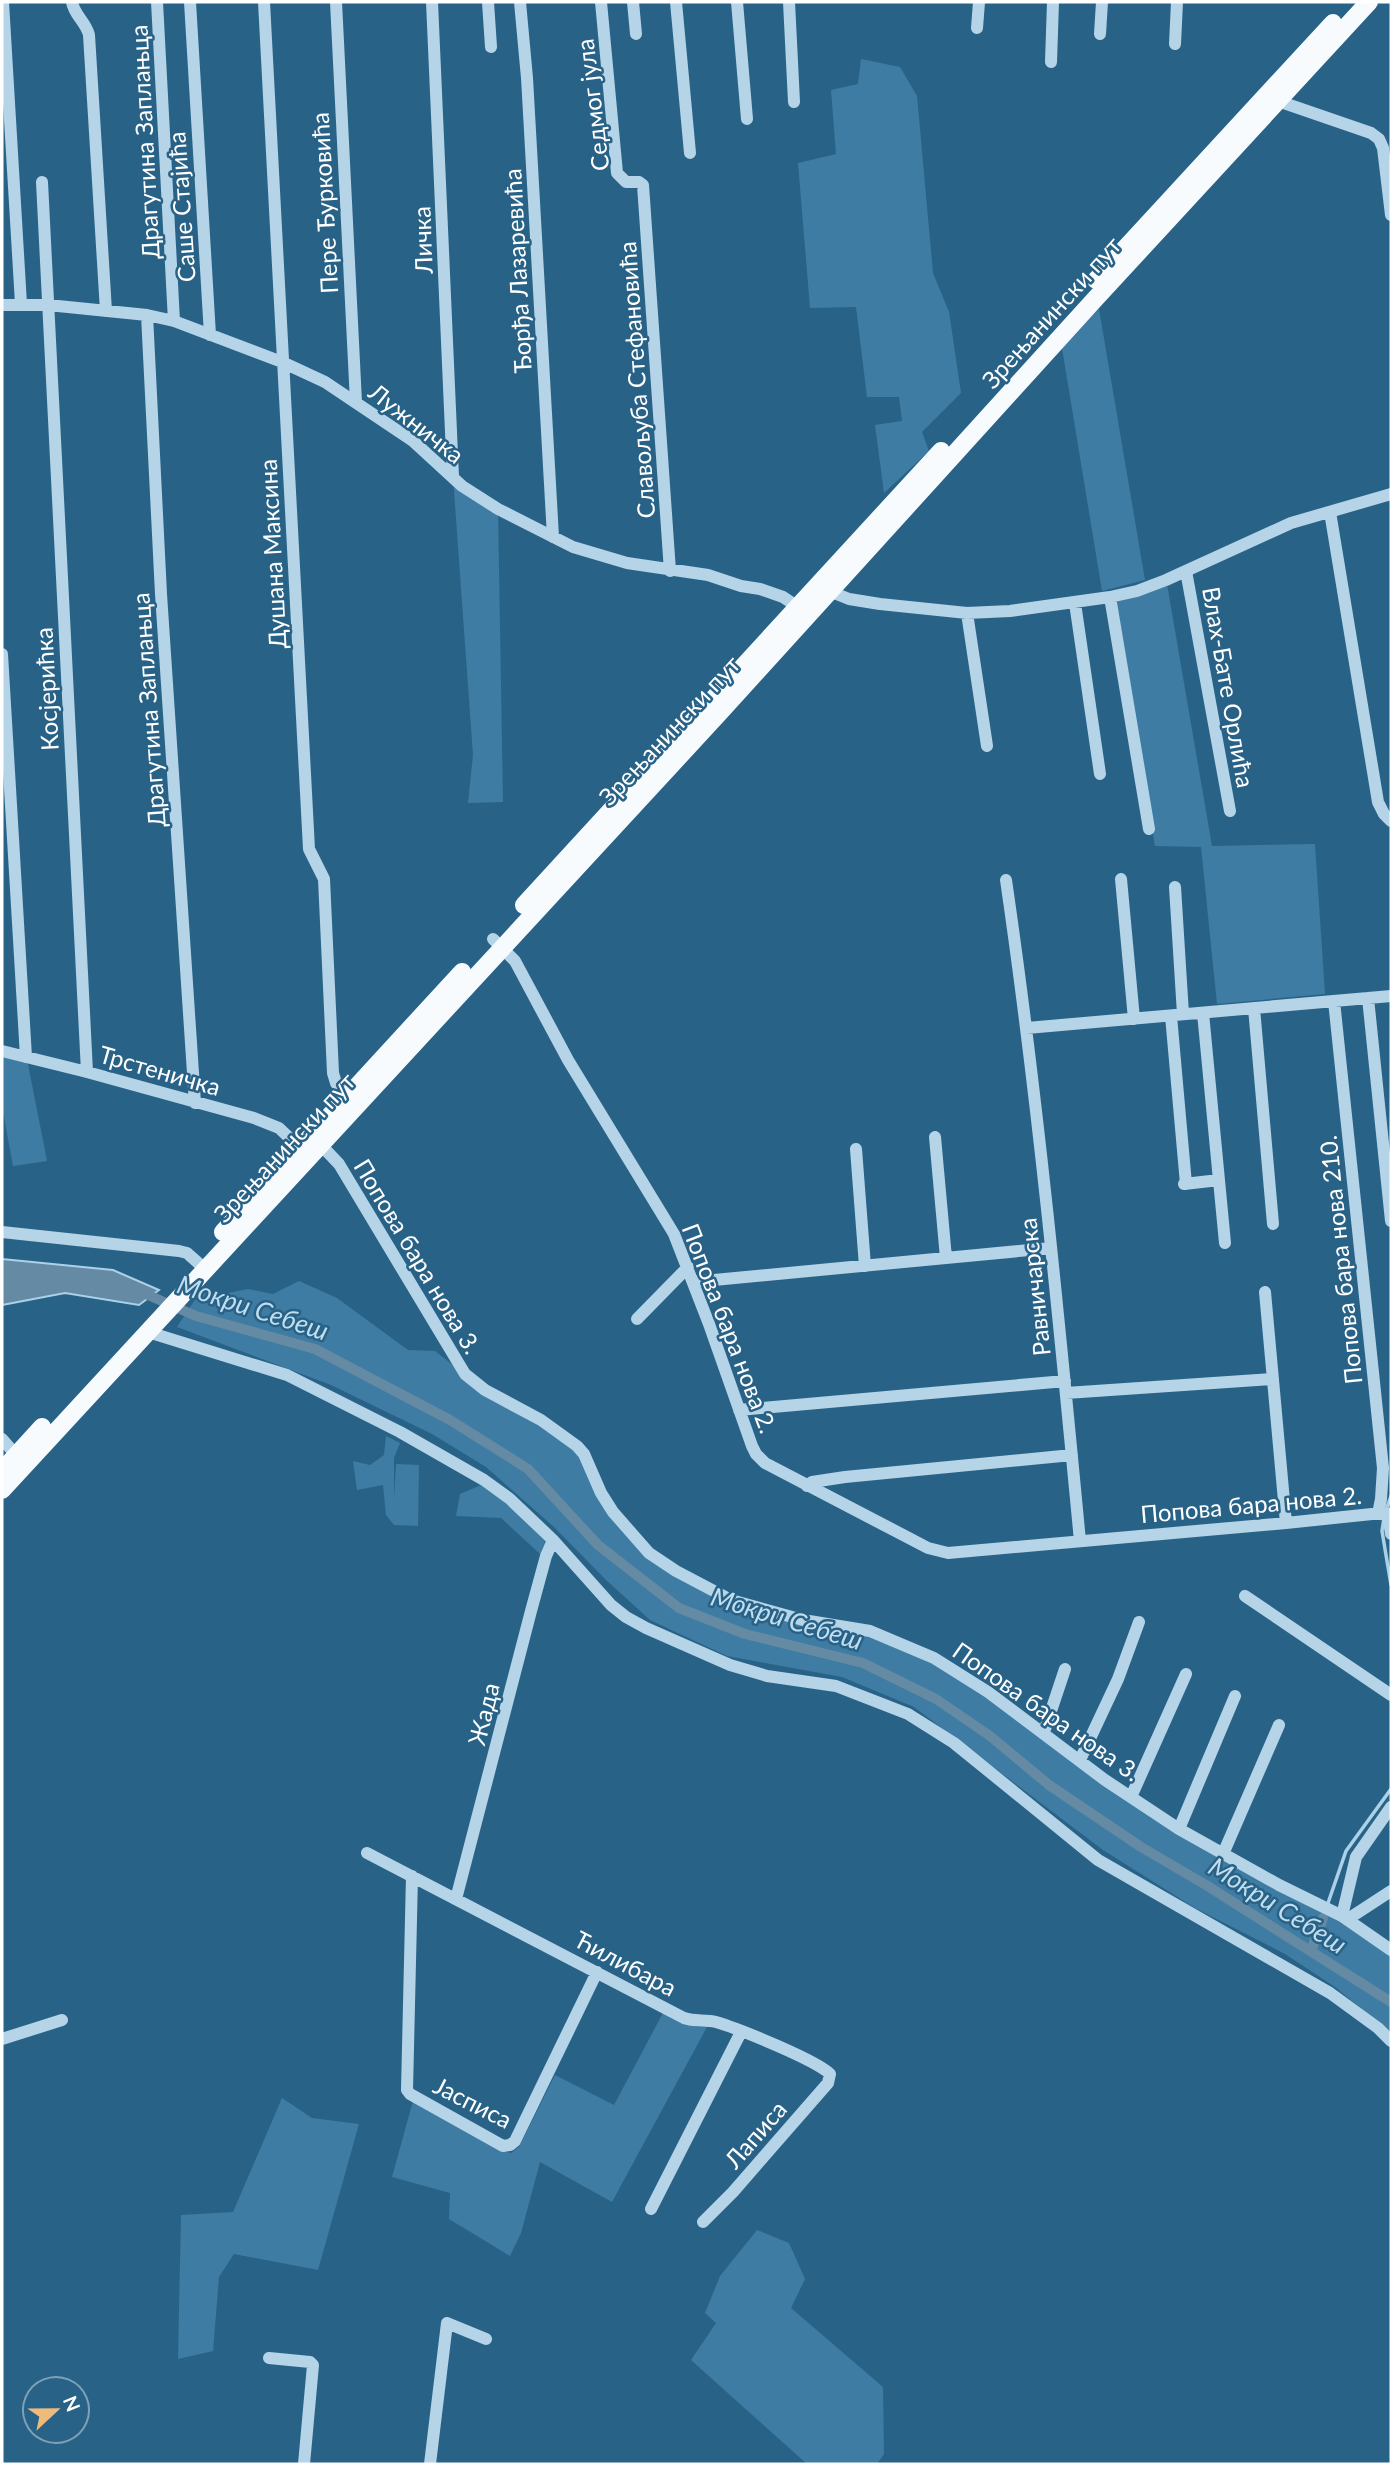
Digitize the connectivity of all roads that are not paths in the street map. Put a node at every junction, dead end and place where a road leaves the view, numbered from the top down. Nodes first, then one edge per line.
1 (3, 2) edge
2 (72, 2) edge
3 (157, 2) edge
4 (190, 2) edge
5 (264, 2) edge
6 (336, 2) edge
7 (432, 2) edge
8 (488, 2) edge
9 (520, 2) edge
10 (601, 2) edge
11 (633, 2) edge
12 (677, 2) edge
13 (737, 2) edge
14 (789, 2) edge
15 (979, 2) edge
16 (1053, 2) edge
17 (1102, 2) edge
18 (1177, 2) edge
19 (1353, 2) edge
20 (1369, 2) edge
21 (977, 28) dead end
22 (636, 34) dead end
23 (1100, 34) dead end
24 (1175, 44) dead end
25 (491, 47) dead end
26 (1051, 62) dead end
27 (1278, 101) junction
28 (794, 102) dead end
29 (747, 119) dead end
30 (690, 153) dead end
31 (42, 182) dead end
32 (643, 186) joint
33 (1391, 215) edge
34 (20, 304) junction
35 (2, 305) edge
36 (48, 305) junction
37 (106, 311) junction
38 (147, 315) junction
39 (174, 321) junction
40 (210, 335) junction
41 (282, 362) junction
42 (356, 402) junction
43 (453, 477) junction
44 (1391, 494) edge
45 (1330, 512) junction
46 (553, 537) junction
47 (670, 571) junction
48 (1186, 571) junction
49 (829, 591) junction
50 (1110, 597) junction
51 (1074, 603) junction
52 (797, 607) junction
53 (967, 613) junction
54 (2, 654) edge
55 (987, 746) dead end
56 (1100, 774) dead end
57 (1230, 811) dead end
58 (1391, 821) edge
59 (1149, 830) dead end
60 (1121, 879) dead end
61 (1006, 880) dead end
62 (1175, 887) dead end
63 (497, 943) junction
64 (1391, 996) edge
65 (1368, 998) junction
66 (1334, 1001) junction
67 (1254, 1008) junction
68 (1203, 1013) junction
69 (1177, 1015) junction
70 (1134, 1019) junction
71 (1027, 1028) junction
72 (2, 1051) edge
73 (26, 1056) junction
74 (87, 1072) junction
75 (347, 1096) junction
76 (195, 1103) junction
77 (935, 1137) dead end
78 (320, 1144) junction
79 (299, 1147) junction
80 (856, 1149) dead end
81 (1219, 1180) junction
82 (1391, 1221) edge
83 (1273, 1224) dead end
84 (2, 1232) edge
85 (1225, 1243) dead end
86 (1051, 1248) junction
87 (946, 1258) junction
88 (201, 1265) junction
89 (865, 1266) junction
90 (688, 1267) junction
91 (693, 1282) junction
92 (1265, 1292) dead end
93 (158, 1312) junction
94 (636, 1319) dead end
95 (148, 1332) junction
96 (1273, 1379) junction
97 (1066, 1387) junction
98 (739, 1410) junction
99 (6, 1446) edge
100 (1072, 1455) junction
101 (2, 1471) edge
102 (807, 1486) junction
103 (2, 1490) edge
104 (1384, 1515) edge
105 (1286, 1523) junction
106 (1391, 1534) edge
107 (553, 1539) junction
108 (1080, 1541) junction
109 (1245, 1596) dead end
110 (1139, 1622) dead end
111 (1065, 1669) dead end
112 (1186, 1674) dead end
113 (1391, 1695) edge
114 (1235, 1696) dead end
115 (1279, 1725) dead end
116 (1044, 1732) junction
117 (1080, 1760) junction
118 (1131, 1797) junction
119 (1391, 1807) edge
120 (1179, 1829) junction
121 (367, 1853) dead end
122 (1223, 1854) junction
123 (412, 1876) junction
124 (1391, 1891) edge
125 (456, 1899) junction
126 (1345, 1918) junction
127 (1391, 1950) edge
128 (597, 1972) junction
129 (62, 2020) dead end
130 (741, 2032) junction
131 (2, 2039) edge
132 (1391, 2041) edge
133 (826, 2070) joint
134 (651, 2209) dead end
135 (703, 2222) dead end
136 (486, 2339) dead end
137 (269, 2358) dead end
138 (304, 2464) edge
139 (430, 2464) edge

1 - 34 street
2 - 37 street
3 - 39 street, Драгутина Заплањца
4 - 40 street, Саше Стајића
5 - 41 street, Душана Максина
6 - 42 street, Пере Ђурковића
7 - 43 street, Личка
8 - 25 street
9 - 46 street, Ђорђа Лазаревића
10 - 32 street, Седмог јула
11 - 22 street
12 - 30 street
13 - 29 street
14 - 28 street
15 - 21 street
16 - 26 street
17 - 23 street
18 - 24 street
19 - 52 main road, Зрењанински пут
20 - 27 main road, Зрењанински пут
27 - 33 street
27 - 49 main road, Зрењанински пут
31 - 36 street, Косјерићка
32 - 47 street, Славољуба Стефановића
34 - 35 street, Лужничка
34 - 36 street, Лужничка
36 - 37 street, Лужничка
36 - 74 street, Косјерићка
37 - 38 street, Лужничка
38 - 39 street, Лужничка
38 - 76 street, Драгутина Заплањца
39 - 40 street, Лужничка
40 - 41 street, Лужничка
41 - 42 street, Лужничка
41 - 75 street, Душана Максина
42 - 43 street, Лужничка
43 - 46 street, Лужничка
44 - 45 street
45 - 48 street
45 - 58 street
46 - 47 street, Лужничка
47 - 52 street, Лужничка
48 - 50 street
48 - 57 street, Влах-Бате Орлића
49 - 53 street
49 - 63 main road, Зрењанински пут
50 - 51 street
50 - 59 street
51 - 53 street
51 - 56 street
52 - 63 main road, Зрењанински пут
53 - 55 street
54 - 73 street
60 - 70 street
61 - 71 street, Равничарска
62 - 69 street
63 - 75 main road, Зрењанински пут
63 - 78 main road, Зрењанински пут
63 - 90 street, Попова бара нова 2.
64 - 65 street
65 - 66 street
65 - 82 street
66 - 67 street
66 - 104 street, Попова бара нова 210.
67 - 68 street
67 - 83 street
68 - 69 street
68 - 81 street
69 - 70 street
69 - 81 street
70 - 71 street
71 - 86 street, Равничарска
72 - 73 street, Трстеничка
73 - 74 street, Трстеничка
74 - 76 street, Трстеничка
75 - 79 main road, Зрењанински пут
76 - 79 street, Трстеничка
77 - 87 street
78 - 88 main road, Зрењанински пут
78 - 116 street, Попова бара нова 3.
79 - 88 main road, Зрењанински пут
80 - 89 street
81 - 85 street
84 - 88 street
86 - 87 street
86 - 97 street, Равничарска
87 - 89 street
88 - 93 main road, Зрењанински пут
89 - 91 street
90 - 91 street, Попова бара нова 2.
90 - 94 street
91 - 98 street, Попова бара нова 2.
92 - 96 street
93 - 95 main road, Зрењанински пут
93 - 99 main road, Зрењанински пут
95 - 103 main road, Зрењанински пут
95 - 107 street
96 - 97 street
96 - 105 street
97 - 98 street
97 - 100 street, Равничарска
98 - 102 street, Попова бара нова 2.
99 - 101 main road, Зрењанински пут
100 - 102 street
100 - 108 street, Равничарска
102 - 108 street, Попова бара нова 2.
104 - 105 street, Попова бара нова 2.
104 - 106 street, Попова бара нова 210.
105 - 108 street, Попова бара нова 2.
107 - 125 street, Жада
107 - 132 street
109 - 113 street
110 - 117 street
111 - 116 street
112 - 118 street
114 - 120 street
115 - 122 street
116 - 117 street, Попова бара нова 3.
117 - 118 street, Попова бара нова 3.
118 - 120 street, Попова бара нова 3.
119 - 126 street
120 - 122 street, Попова бара нова 3.
121 - 123 street
122 - 126 street, Попова бара нова 3.
123 - 125 street, Ћилибара
123 - 128 street, Јасписа
124 - 126 street
125 - 128 street, Ћилибара
126 - 127 street, Попова бара нова 3.
128 - 130 street, Ћилибара
129 - 131 street
130 - 133 street, Ћилибара
130 - 134 street
133 - 135 street, Лаписа
136 - 139 street
137 - 138 street

